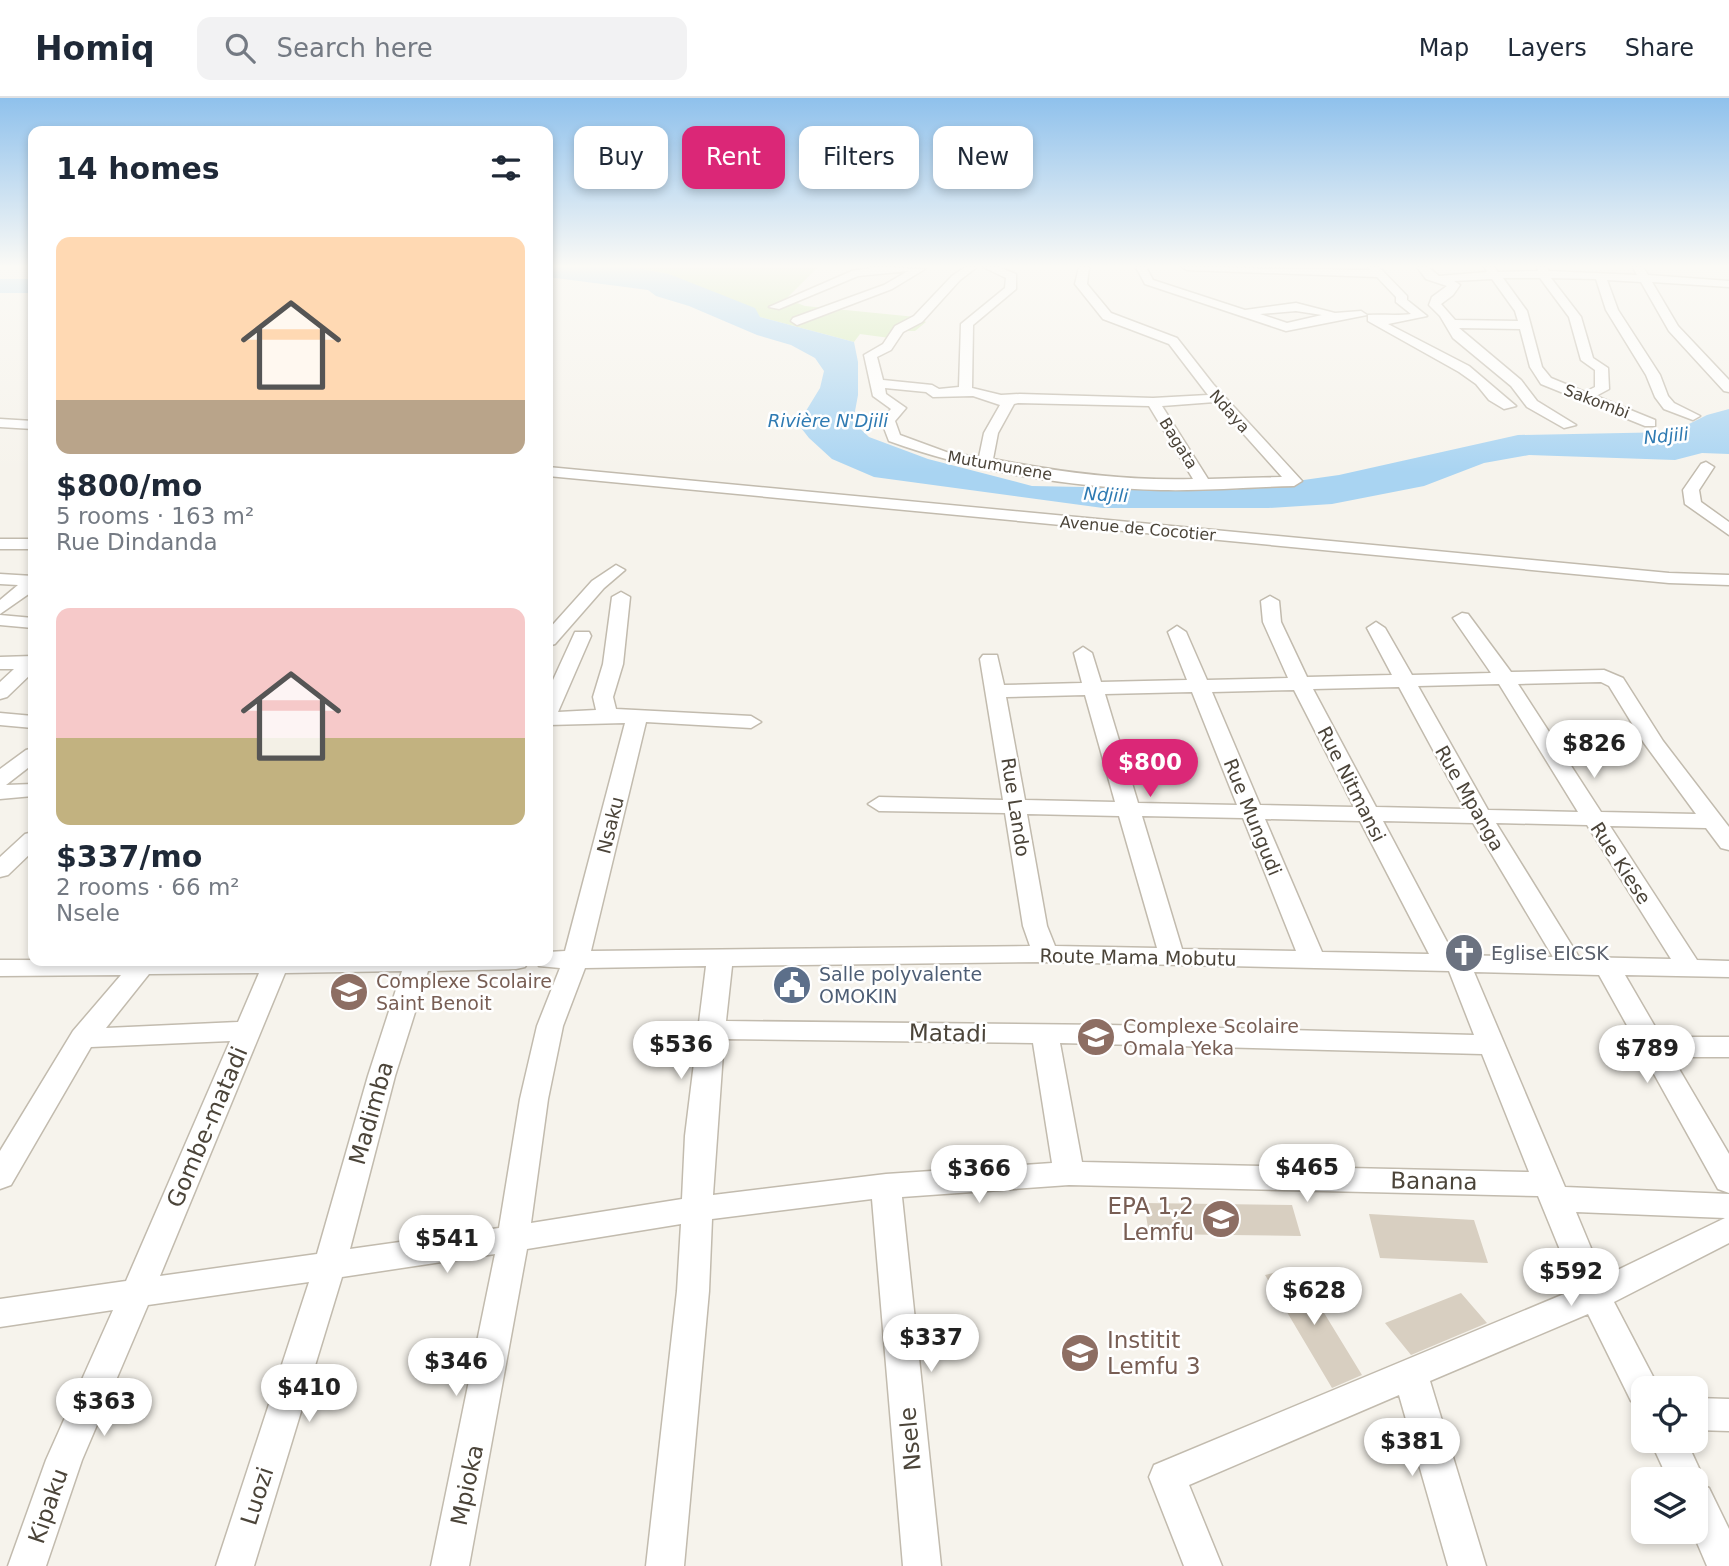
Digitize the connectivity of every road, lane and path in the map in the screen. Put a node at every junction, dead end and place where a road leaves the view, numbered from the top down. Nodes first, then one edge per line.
1 (895, 336) edge
2 (965, 336) edge
3 (1158, 336) edge
4 (1400, 336) edge
5 (1458, 336) edge
6 (1528, 336) edge
7 (1582, 336) edge
8 (1628, 336) edge
9 (1680, 336) edge
10 (870, 355) joint
11 (877, 383) junction
12 (1729, 388) edge
13 (965, 390) junction
14 (1584, 397) junction
15 (1218, 398) junction
16 (996, 399) junction
17 (1153, 402) junction
18 (1509, 406) dead end
19 (1693, 416) dead end
20 (0, 423) edge
21 (1650, 423) dead end
22 (28, 425) edge
23 (1569, 425) dead end
24 (985, 461) junction
25 (1706, 467) dead end
26 (553, 471) edge
27 (1294, 481) joint
28 (1204, 485) junction
29 (1729, 530) edge
30 (0, 544) edge
31 (28, 544) edge
32 (616, 570) dead end
33 (0, 579) edge
34 (1729, 580) edge
35 (28, 582) edge
36 (28, 586) edge
37 (621, 597) dead end
38 (1270, 601) dead end
39 (0, 609) edge
40 (1462, 618) dead end
41 (0, 620) edge
42 (28, 623) edge
43 (1376, 628) dead end
44 (1177, 632) dead end
45 (553, 635) edge
46 (582, 636) dead end
47 (1083, 653) dead end
48 (990, 659) dead end
49 (0, 663) edge
50 (28, 664) edge
51 (28, 668) edge
52 (1504, 677) junction
53 (1403, 680) junction
54 (1301, 682) junction
55 (1200, 686) junction
56 (1095, 689) junction
57 (997, 691) junction
58 (0, 694) edge
59 (553, 702) edge
60 (618, 716) junction
61 (0, 719) edge
62 (553, 719) edge
63 (28, 722) edge
64 (751, 722) dead end
65 (28, 758) edge
66 (0, 780) edge
67 (28, 790) edge
68 (0, 792) edge
69 (879, 804) dead end
70 (1016, 807) junction
71 (1130, 808) junction
72 (1249, 810) junction
73 (1367, 814) junction
74 (1480, 816) junction
75 (1592, 818) junction
76 (1712, 821) junction
77 (1729, 843) edge
78 (28, 844) edge
79 (0, 870) edge
80 (1045, 954) junction
81 (720, 957) junction
82 (1172, 958) junction
83 (562, 959) edge
84 (1313, 961) junction
85 (1452, 963) junction
86 (1571, 965) junction
87 (1606, 965) junction
88 (142, 966) edge
89 (275, 966) edge
90 (402, 966) edge
91 (1689, 968) junction
92 (1729, 969) edge
93 (711, 1030) junction
94 (248, 1031) junction
95 (1045, 1034) junction
96 (83, 1038) junction
97 (1491, 1045) junction
98 (1654, 1046) junction
99 (1729, 1047) edge
100 (1069, 1173) junction
101 (0, 1177) edge
102 (1729, 1181) edge
103 (886, 1186) junction
104 (1551, 1192) junction
105 (1729, 1206) edge
106 (697, 1209) junction
107 (1729, 1229) edge
108 (512, 1239) junction
109 (330, 1266) junction
110 (136, 1292) junction
111 (1595, 1296) junction
112 (0, 1313) edge
113 (1411, 1375) junction
114 (1636, 1376) edge
115 (1708, 1415) edge
116 (1729, 1415) edge
117 (1708, 1526) edge
118 (27, 1566) edge
119 (235, 1566) edge
120 (450, 1566) edge
121 (665, 1566) edge
122 (922, 1566) edge
123 (1203, 1566) edge
124 (1467, 1566) edge
125 (1727, 1566) edge

1 - 10 street
2 - 13 street
3 - 15 street, Ndaya
4 - 18 street
5 - 23 street
6 - 14 street, Sakombi
7 - 14 street
8 - 19 street
9 - 12 street
10 - 11 street, Mutumunene
11 - 13 street
11 - 24 street, Mutumunene
13 - 16 street
14 - 21 street, Sakombi
15 - 17 street
15 - 27 street, Ndaya
16 - 17 street
16 - 24 street
17 - 28 street, Bagata
20 - 22 street
24 - 28 street, Mutumunene
25 - 29 street
26 - 34 street, Avenue de Cocotier
27 - 28 street, Mutumunene
30 - 31 street
32 - 45 street
33 - 35 street
36 - 39 street
37 - 60 street
38 - 54 street, Rue Nitmansi
40 - 52 street, Rue Kiese
41 - 42 street
43 - 53 street, Rue Mpanga
44 - 55 street, Rue Mungudi
46 - 59 street
47 - 56 street
48 - 57 street, Rue Lando
49 - 50 street
51 - 58 street
52 - 53 street
52 - 75 street, Rue Kiese
52 - 76 street
53 - 54 street
53 - 74 street, Rue Mpanga
54 - 55 street
54 - 73 street, Rue Nitmansi
55 - 56 street
55 - 72 street, Rue Mungudi
56 - 57 street
56 - 71 street
57 - 70 street, Rue Lando
60 - 62 street
60 - 64 street
60 - 83 street, Nsaku
61 - 63 street
65 - 66 street
67 - 68 street
69 - 70 street
70 - 71 street
70 - 80 street, Rue Lando
71 - 72 street
71 - 82 street
72 - 73 street
72 - 84 street, Rue Mungudi
73 - 74 street
73 - 85 street, Rue Nitmansi
74 - 75 street
74 - 86 street, Rue Mpanga
75 - 76 street
75 - 91 street, Rue Kiese
76 - 77 street
78 - 79 street
80 - 81 street, Route Mama Mobutu
80 - 82 street, Route Mama Mobutu
81 - 83 street, Route Mama Mobutu
81 - 93 street
82 - 84 street, Route Mama Mobutu
83 - 108 street
84 - 85 street, Route Mama Mobutu
85 - 86 street, Route Mama Mobutu
85 - 97 street
86 - 87 street, Route Mama Mobutu
87 - 91 street, Route Mama Mobutu
87 - 98 street
88 - 96 street
89 - 94 street, Gombe-matadi
90 - 109 street, Madimba
91 - 92 street, Route Mama Mobutu
93 - 95 street, Matadi
93 - 106 street
94 - 96 street
94 - 110 street, Gombe-matadi
95 - 97 street
95 - 100 street
96 - 101 street
97 - 104 street
98 - 99 street
98 - 102 street
100 - 103 street
100 - 104 street, Banana
103 - 106 street
103 - 122 street, Nsele
104 - 105 street
104 - 111 street
106 - 108 street
106 - 121 street
107 - 111 street
108 - 109 street
108 - 120 street, Mpioka
109 - 110 street
109 - 119 street, Luozi
110 - 112 street
110 - 118 street, Kipaku
111 - 113 street
111 - 114 street
113 - 123 street
113 - 124 street
115 - 116 street
117 - 125 street

